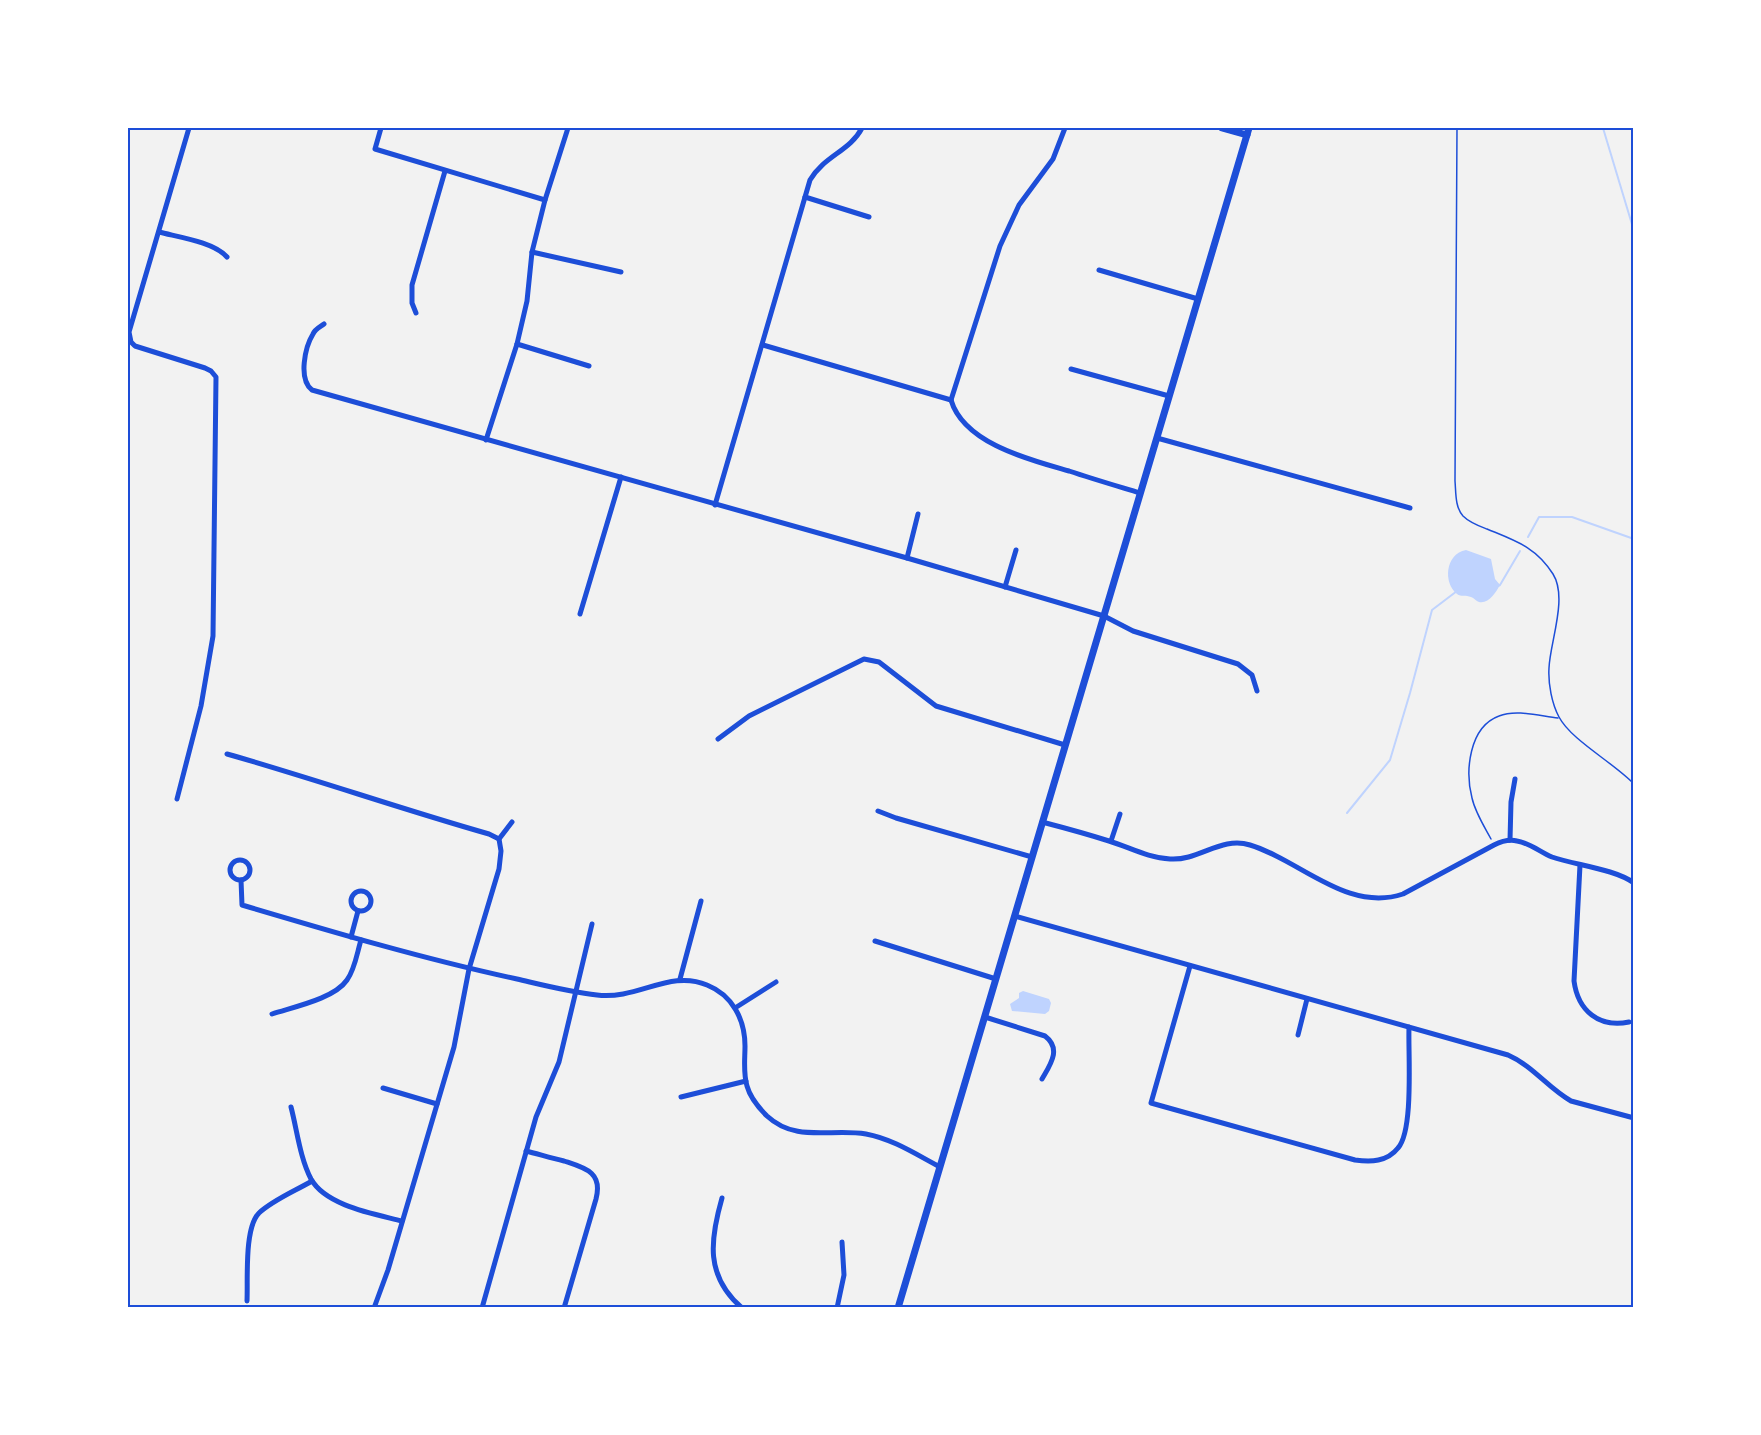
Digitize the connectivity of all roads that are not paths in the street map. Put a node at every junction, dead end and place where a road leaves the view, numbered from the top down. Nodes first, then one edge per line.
1 (189, 128) edge
2 (381, 128) edge
3 (568, 128) edge
4 (862, 128) edge
5 (1065, 128) edge
6 (1222, 128) edge
7 (1248, 131) edge
8 (446, 171) junction
9 (805, 197) junction
10 (546, 200) junction
11 (868, 217) dead end
12 (159, 232) junction
13 (532, 252) junction
14 (227, 257) dead end
15 (1099, 270) dead end
16 (621, 272) dead end
17 (1198, 299) junction
18 (416, 313) dead end
19 (324, 324) dead end
20 (517, 344) junction
21 (763, 345) junction
22 (589, 366) dead end
23 (1071, 369) dead end
24 (1169, 396) junction
25 (951, 400) junction
26 (1157, 438) junction
27 (486, 440) junction
28 (621, 477) junction
29 (1140, 493) junction
30 (715, 504) junction
31 (1410, 508) dead end
32 (918, 514) dead end
33 (1016, 550) dead end
34 (907, 558) junction
35 (1005, 587) junction
36 (580, 614) dead end
37 (1104, 616) junction
38 (1257, 691) dead end
39 (718, 739) dead end
40 (1065, 745) junction
41 (227, 754) dead end
42 (1515, 779) dead end
43 (177, 800) dead end
44 (879, 811) dead end
45 (1120, 814) dead end
46 (512, 822) dead end
47 (1042, 822) junction
48 (499, 839) junction
49 (1510, 840) junction
50 (1111, 841) junction
51 (1032, 857) junction
52 (1580, 865) junction
53 (241, 880) dead end
54 (1634, 883) edge
55 (701, 901) dead end
56 (358, 911) dead end
57 (1015, 916) junction
58 (592, 924) dead end
59 (351, 937) junction
60 (361, 940) junction
61 (875, 942) dead end
62 (1190, 966) junction
63 (469, 969) junction
64 (680, 979) junction
65 (996, 979) junction
66 (776, 982) dead end
67 (577, 992) junction
68 (1307, 999) junction
69 (735, 1008) junction
70 (272, 1014) dead end
71 (985, 1017) junction
72 (1629, 1022) dead end
73 (1409, 1027) junction
74 (1298, 1035) dead end
75 (1042, 1080) dead end
76 (746, 1081) junction
77 (383, 1088) dead end
78 (681, 1097) dead end
79 (437, 1104) junction
80 (291, 1107) dead end
81 (1634, 1118) edge
82 (526, 1150) junction
83 (940, 1167) junction
84 (312, 1181) junction
85 (722, 1198) dead end
86 (402, 1221) junction
87 (843, 1242) dead end
88 (247, 1301) dead end
89 (374, 1308) edge
90 (482, 1308) edge
91 (564, 1308) edge
92 (742, 1308) edge
93 (837, 1308) edge
94 (898, 1308) edge

1 - 12 street
2 - 8 street
3 - 10 street
4 - 9 street
5 - 25 street
6 - 7 street
7 - 17 street
8 - 10 street
8 - 18 street
9 - 11 street
9 - 21 street
10 - 13 street
12 - 14 street
12 - 43 street
13 - 16 street
13 - 20 street
15 - 17 street
17 - 24 street
19 - 27 street
20 - 22 street
20 - 27 street
21 - 25 street
21 - 30 street
23 - 24 street
24 - 26 street
25 - 29 street
26 - 29 street
26 - 31 street
27 - 28 street
28 - 30 street
28 - 36 street
29 - 37 street
30 - 34 street
32 - 34 street
33 - 35 street
34 - 35 street
35 - 37 street
37 - 38 street
37 - 40 street
39 - 40 street
40 - 47 street
41 - 48 street
42 - 49 street
44 - 51 street
45 - 50 street
46 - 48 street
47 - 50 street
47 - 51 street
48 - 63 street
49 - 50 street
49 - 52 street
51 - 57 street
52 - 54 street
52 - 72 street
53 - 59 street
55 - 64 street
56 - 59 street
57 - 62 street
57 - 65 street
58 - 67 street
59 - 60 street
60 - 63 street
60 - 70 street
61 - 65 street
62 - 68 street
62 - 73 street
63 - 67 street
63 - 79 street
64 - 67 street
64 - 69 street
65 - 71 street
66 - 69 street
67 - 82 street
68 - 73 street
68 - 74 street
69 - 76 street
71 - 75 street
71 - 83 street
73 - 81 street
76 - 78 street
76 - 83 street
77 - 79 street
79 - 86 street
80 - 84 street
82 - 90 street
82 - 91 street
83 - 94 street
84 - 86 street
84 - 88 street
85 - 92 street
86 - 89 street
87 - 93 street

